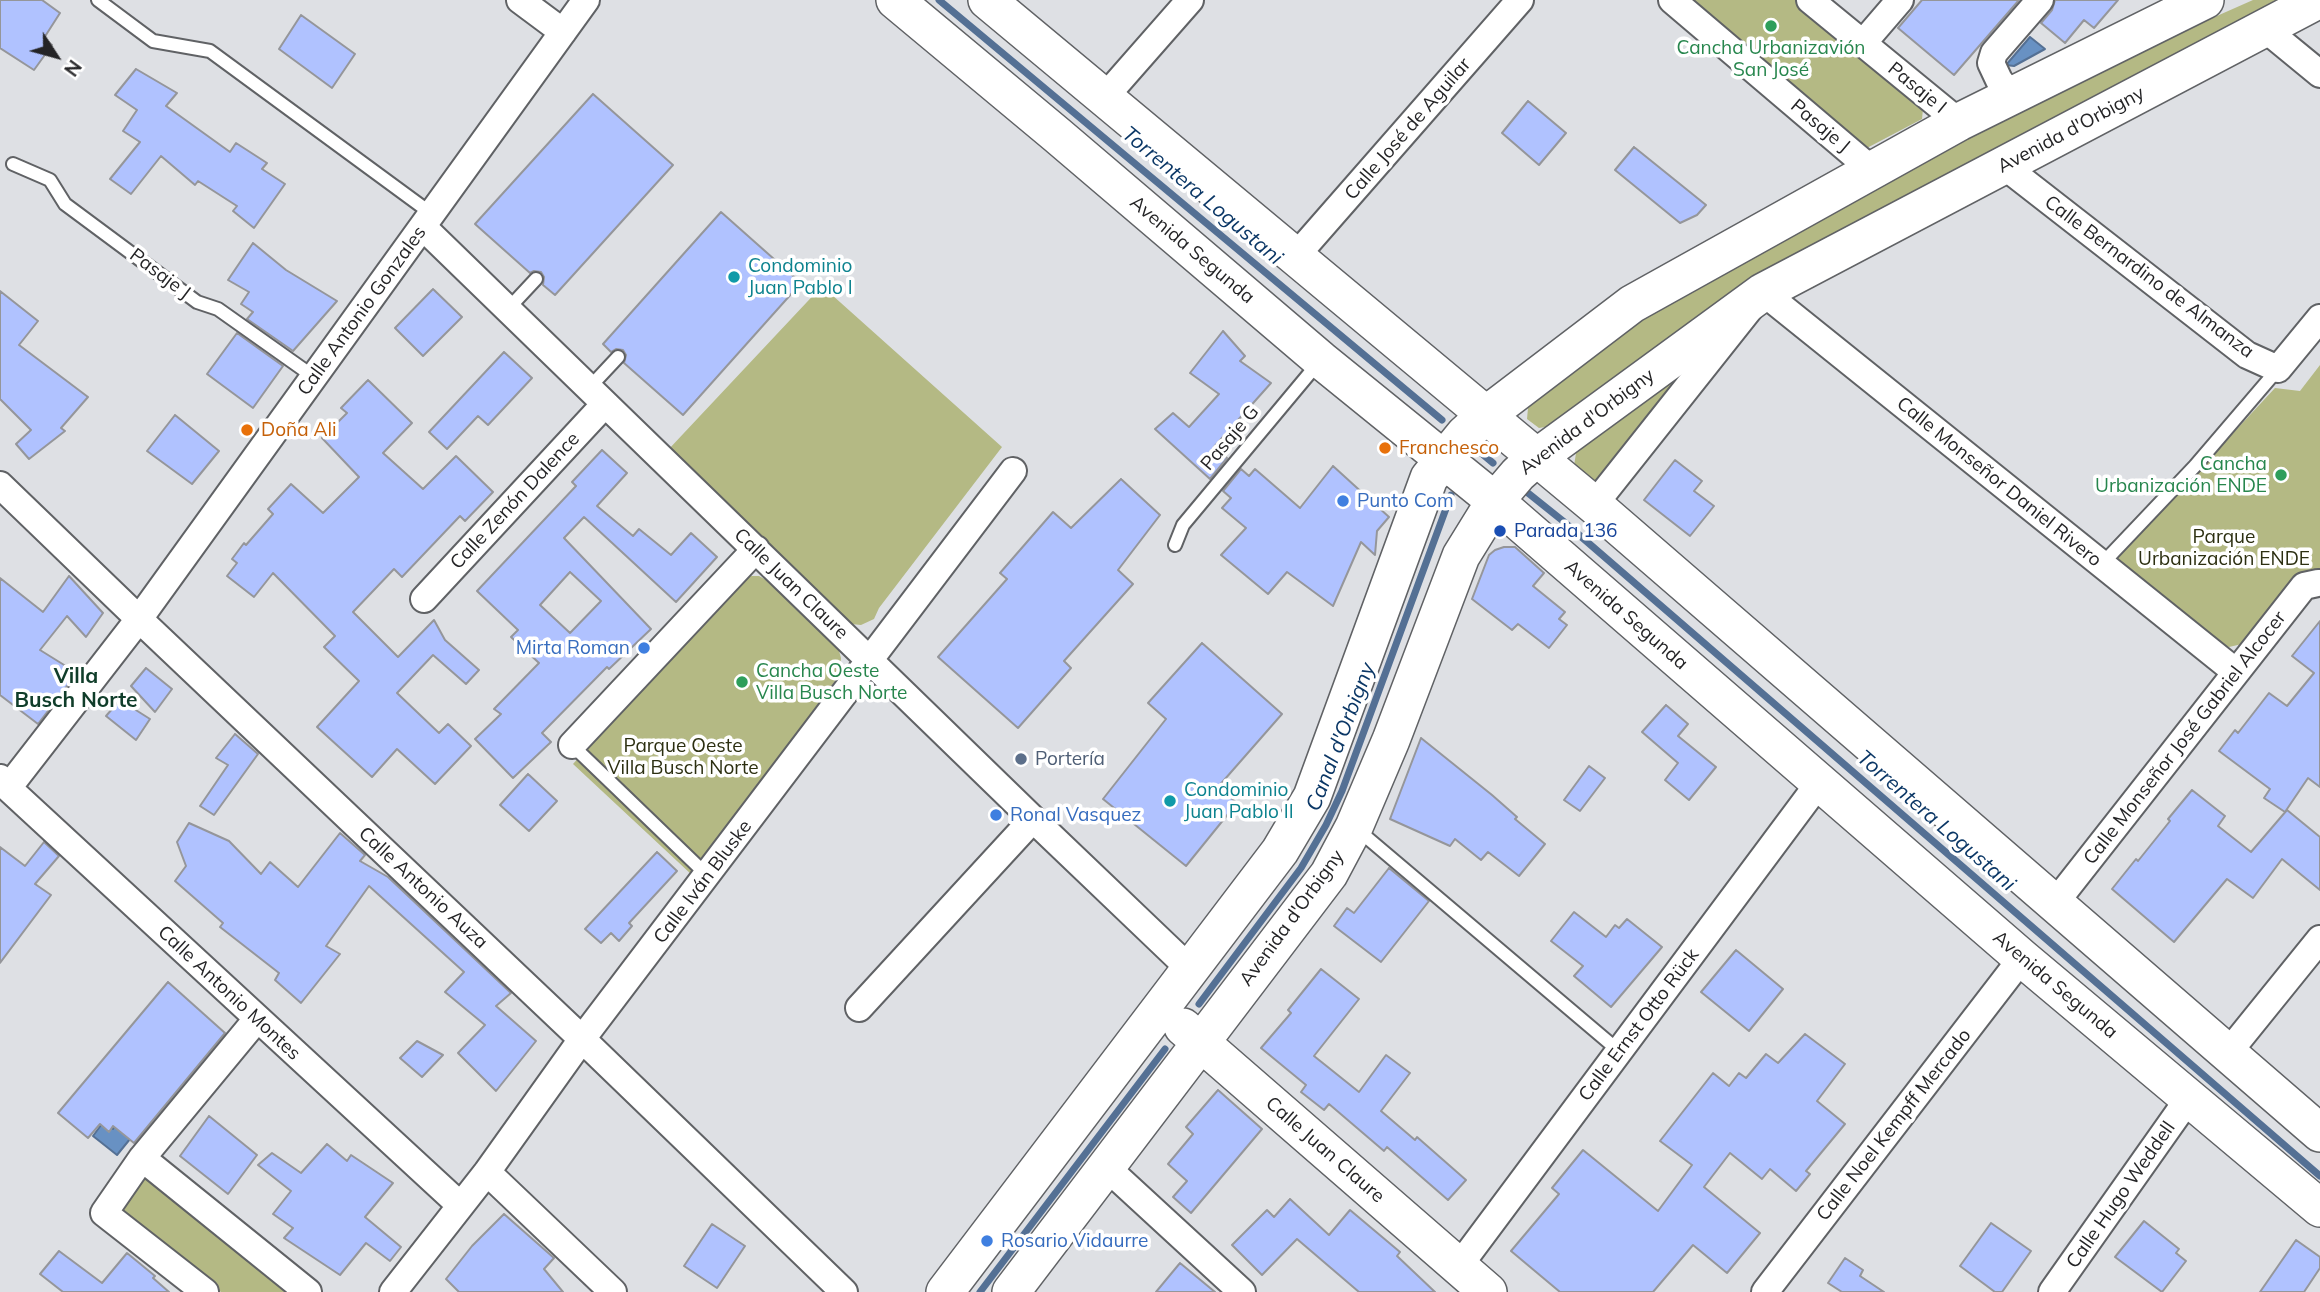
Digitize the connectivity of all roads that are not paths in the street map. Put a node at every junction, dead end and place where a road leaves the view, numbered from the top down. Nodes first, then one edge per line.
1 (98, 0) edge
2 (520, 0) edge
3 (586, 0) edge
4 (895, 0) edge
5 (987, 0) edge
6 (1190, 0) edge
7 (1520, 0) edge
8 (1672, 0) edge
9 (1810, 0) edge
10 (1900, 0) edge
11 (2040, 0) edge
12 (2205, 0) edge
13 (2318, 0) edge
14 (2264, 28) junction
15 (563, 32) junction
16 (1863, 43) junction
17 (2320, 74) edge
18 (2011, 97) junction
19 (1104, 98) junction
20 (1959, 122) junction
21 (13, 164) dead end
22 (2003, 165) junction
23 (1872, 170) junction
24 (428, 221) junction
25 (1295, 257) junction
26 (536, 279) dead end
27 (1763, 292) junction
28 (508, 309) junction
29 (2320, 318) edge
30 (618, 357) dead end
31 (1321, 360) junction
32 (2278, 369) junction
33 (314, 377) junction
34 (597, 396) junction
35 (1485, 416) junction
36 (1536, 458) junction
37 (1442, 459) junction
38 (1013, 471) dead end
39 (0, 485) edge
40 (1495, 501) junction
41 (1594, 505) junction
42 (1175, 545) dead end
43 (756, 549) junction
44 (2102, 564) junction
45 (2319, 584) edge
46 (424, 599) dead end
47 (139, 620) junction
48 (871, 660) junction
49 (2236, 672) junction
50 (572, 745) joint
51 (4, 783) edge
52 (1819, 783) junction
53 (1033, 820) junction
54 (1354, 827) junction
55 (708, 876) junction
56 (2055, 902) junction
57 (2320, 939) edge
58 (2022, 958) junction
59 (1190, 969) junction
60 (859, 1007) dead end
61 (1161, 1008) junction
62 (257, 1019) junction
63 (582, 1039) junction
64 (1200, 1043) junction
65 (1619, 1051) junction
66 (2227, 1054) junction
67 (2189, 1098) junction
68 (2320, 1133) edge
69 (142, 1158) junction
70 (1105, 1166) junction
71 (487, 1172) junction
72 (460, 1205) junction
73 (2320, 1208) edge
74 (1459, 1265) junction
75 (205, 1292) edge
76 (308, 1292) edge
77 (393, 1292) edge
78 (613, 1292) edge
79 (844, 1292) edge
80 (944, 1292) edge
81 (1011, 1292) edge
82 (1242, 1292) edge
83 (1488, 1292) edge
84 (1765, 1292) edge
85 (2052, 1292) edge

1 - 24 lane
2 - 15 street
3 - 15 street, Calle Antonio Gonzales
4 - 31 main road, Avenida Segunda
5 - 19 main road
6 - 19 street
7 - 25 street, Calle José de Aguilar
8 - 23 street, Pasaje J
9 - 16 street, Pasaje I
10 - 16 street
11 - 18 street
12 - 18 main road
13 - 14 main road, Avenida d'Orbigny
14 - 17 street
14 - 22 main road, Avenida d'Orbigny
15 - 24 street, Calle Antonio Gonzales
16 - 20 street, Pasaje I
18 - 20 main road
19 - 25 main road
20 - 23 main road
21 - 33 lane, Pasaje J
22 - 27 main road, Avenida d'Orbigny
22 - 32 street, Calle Bernardino de Almanza
23 - 35 main road
24 - 28 street, Calle Juan Claure
24 - 33 street, Calle Antonio Gonzales
25 - 35 main road
26 - 28 lane
27 - 36 main road, Avenida d'Orbigny
27 - 41 street
27 - 44 street, Calle Monseñor Daniel Rivero
28 - 34 street, Calle Juan Claure
29 - 32 street
30 - 34 lane
31 - 37 main road, Avenida Segunda
31 - 42 lane, Pasaje G
32 - 44 lane
33 - 47 street, Calle Antonio Gonzales
34 - 43 street, Calle Juan Claure
34 - 46 street, Calle Zenón Dalence
35 - 36 main road
35 - 37 main road
36 - 40 main road, Avenida d'Orbigny
36 - 41 main road
37 - 40 main road, Avenida Segunda
37 - 59 main road
38 - 48 street, Calle Iván Bluske
39 - 47 street, Calle Antonio Auza
40 - 52 main road, Avenida Segunda
40 - 54 main road, Avenida d'Orbigny
41 - 56 main road
43 - 48 street, Calle Juan Claure
43 - 50 street
44 - 49 street, Calle Monseñor Daniel Rivero
45 - 49 street, Calle Monseñor José Gabriel Alcocer
47 - 51 street, Calle Antonio Gonzales
47 - 63 street, Calle Antonio Auza
48 - 53 street, Calle Juan Claure
48 - 55 street, Calle Iván Bluske
49 - 56 street, Calle Monseñor José Gabriel Alcocer
50 - 55 lane
51 - 62 street, Calle Antonio Montes
52 - 58 main road, Avenida Segunda
52 - 65 street, Calle Ernst Otto Rück
53 - 59 street, Calle Juan Claure
53 - 60 street
54 - 64 main road, Avenida d'Orbigny
54 - 65 lane
55 - 63 street, Calle Iván Bluske
56 - 66 main road
57 - 66 street
58 - 67 main road, Avenida Segunda
58 - 84 street, Calle Noel Kempff Mercado
59 - 61 main road
61 - 64 main road, Calle Juan Claure
61 - 80 main road
62 - 69 street
62 - 72 street, Calle Antonio Montes
63 - 71 street, Calle Iván Bluske
63 - 79 street, Calle Antonio Auza
64 - 70 main road, Avenida d'Orbigny
64 - 74 main road, Calle Juan Claure
65 - 74 street, Calle Ernst Otto Rück
66 - 68 main road
67 - 73 main road, Avenida Segunda
67 - 85 street, Calle Hugo Weddell
69 - 75 street
69 - 76 street
70 - 81 main road, Avenida d'Orbigny
70 - 82 street
71 - 72 street, Calle Iván Bluske
71 - 78 street
72 - 77 street, Calle Iván Bluske
74 - 83 main road, Calle Juan Claure

